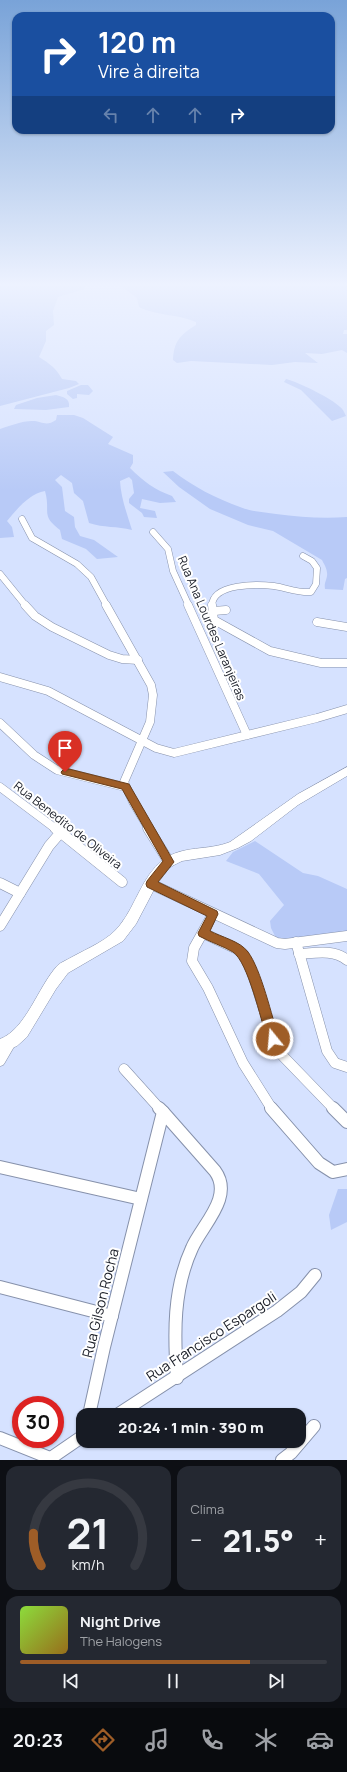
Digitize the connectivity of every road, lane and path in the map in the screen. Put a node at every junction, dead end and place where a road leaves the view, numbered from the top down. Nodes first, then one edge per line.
1 (22, 519) dead end
2 (153, 532) dead end
3 (303, 556) dead end
4 (0, 574) edge
5 (226, 610) dead end
6 (214, 611) junction
7 (317, 622) dead end
8 (347, 627) edge
9 (138, 660) junction
10 (347, 662) edge
11 (0, 677) edge
12 (347, 708) edge
13 (0, 723) edge
14 (247, 735) junction
15 (144, 740) junction
16 (347, 771) edge
17 (125, 786) junction
18 (0, 787) edge
19 (61, 832) junction
20 (169, 862) junction
21 (122, 882) dead end
22 (0, 883) edge
23 (151, 884) junction
24 (20, 893) junction
25 (213, 914) junction
26 (0, 926) edge
27 (203, 933) junction
28 (347, 936) edge
29 (296, 942) junction
30 (299, 954) junction
31 (347, 960) edge
32 (5, 1044) edge
33 (0, 1061) edge
34 (347, 1067) edge
35 (124, 1069) dead end
36 (163, 1112) junction
37 (347, 1122) edge
38 (0, 1167) edge
39 (347, 1169) edge
40 (141, 1199) junction
41 (315, 1274) dead end
42 (0, 1287) edge
43 (112, 1316) junction
44 (176, 1378) junction
45 (91, 1408) edge
46 (129, 1408) edge
47 (314, 1426) dead end
48 (0, 1438) edge
49 (76, 1441) edge
50 (50, 1459) edge
51 (282, 1460) edge

1 - 9 street
2 - 14 street, Rua Ana Lourdes Laranjeiras
3 - 6 street
4 - 9 street
5 - 6 street
6 - 10 street
7 - 8 street
9 - 15 street
11 - 15 street
12 - 14 street
13 - 17 street
14 - 15 street
15 - 17 street
16 - 20 street
17 - 20 street
18 - 19 street, Rua Benedito de Oliveira
19 - 21 street, Rua Benedito de Oliveira
19 - 24 street
20 - 23 street
22 - 24 street
23 - 25 street
23 - 32 street
24 - 26 street
25 - 27 street
25 - 29 street
27 - 37 street
27 - 39 street
28 - 29 street
29 - 30 street
30 - 31 street
30 - 34 street
32 - 33 street
35 - 36 street
36 - 40 street, Rua Gilson Rocha
36 - 44 street
38 - 40 street
40 - 43 street, Rua Gilson Rocha
41 - 44 street, Rua Francisco Espargoli
42 - 43 street
43 - 45 street, Rua Gilson Rocha
44 - 46 street, Rua Francisco Espargoli
47 - 51 street
48 - 50 street
49 - 50 street

